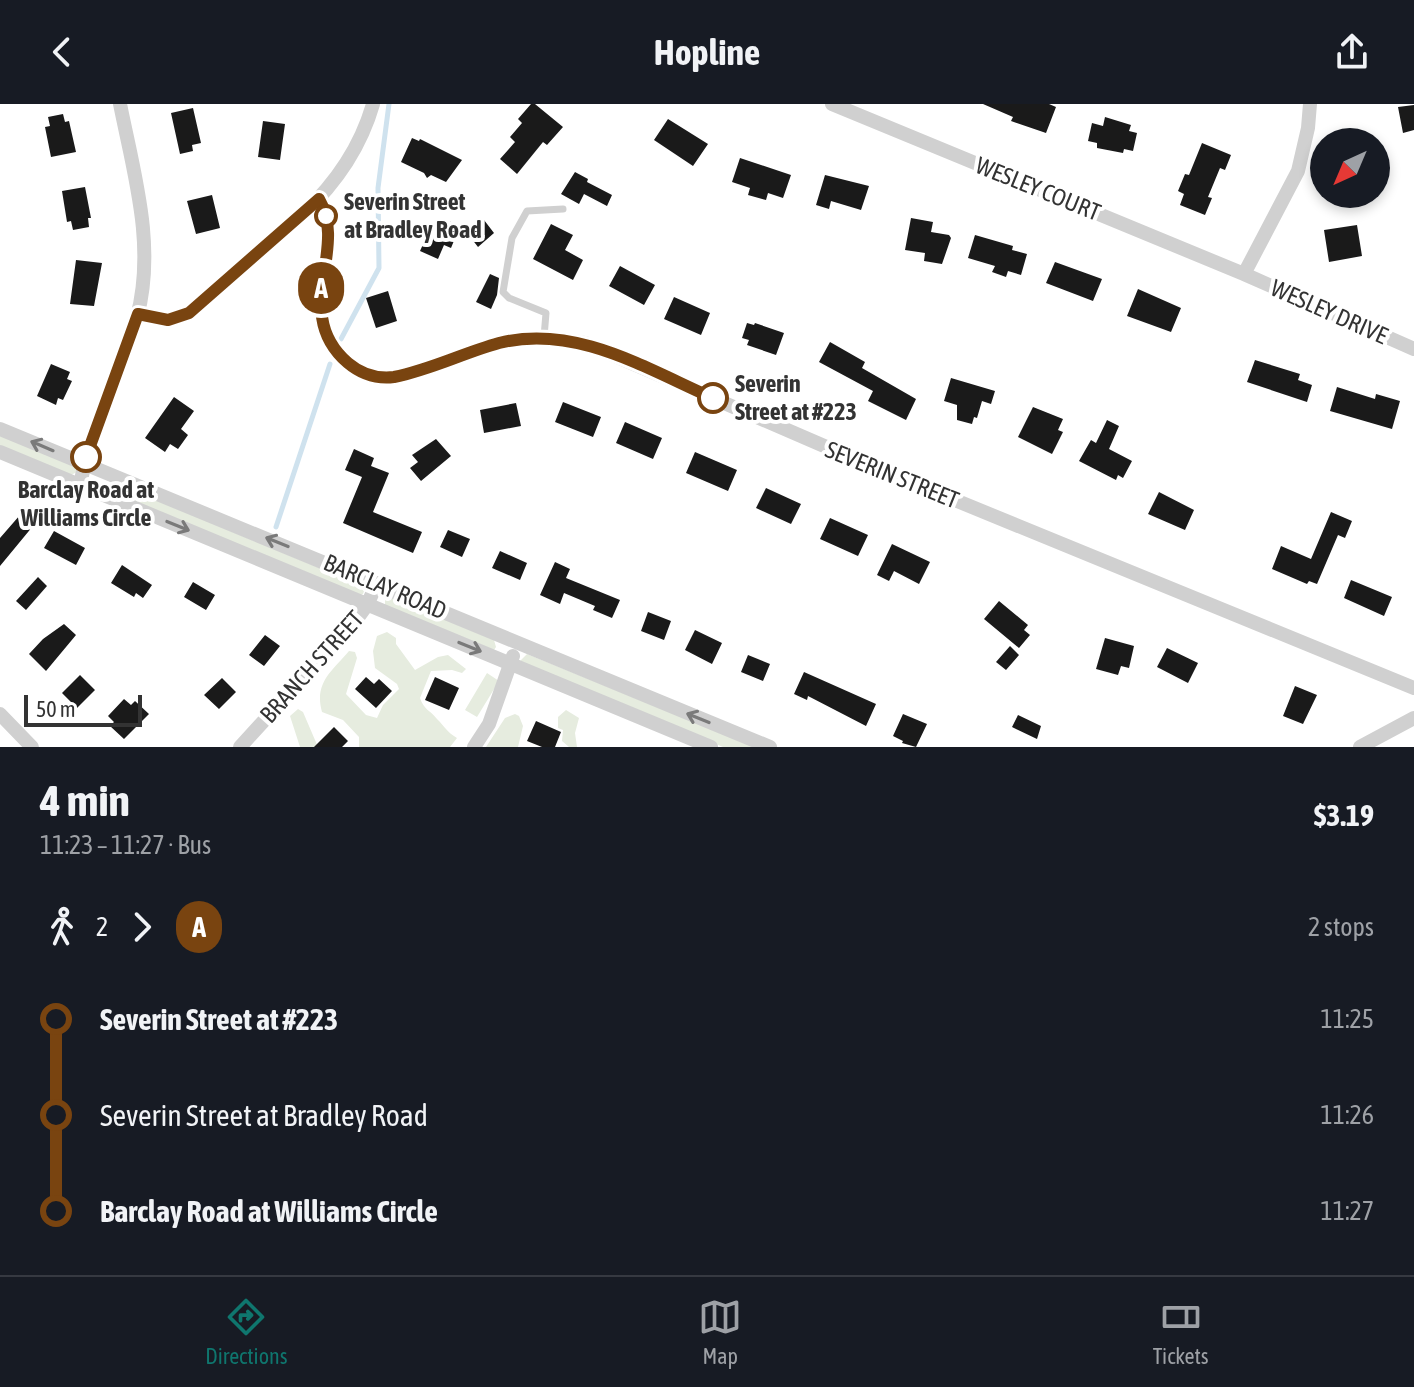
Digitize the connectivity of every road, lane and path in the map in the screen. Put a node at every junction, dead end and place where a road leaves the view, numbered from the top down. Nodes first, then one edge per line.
1 (120, 104) edge
2 (373, 104) edge
3 (832, 104) edge
4 (1310, 104) edge
5 (319, 199) junction
6 (563, 209) dead end
7 (1244, 274) junction
8 (138, 314) junction
9 (544, 337) junction
10 (1414, 349) edge
11 (0, 429) edge
12 (0, 452) edge
13 (84, 464) junction
14 (80, 486) junction
15 (377, 583) junction
16 (367, 605) junction
17 (518, 644) junction
18 (511, 664) junction
19 (1414, 688) edge
20 (0, 714) edge
21 (1414, 718) edge
22 (32, 747) edge
23 (240, 747) edge
24 (474, 747) edge
25 (711, 747) edge
26 (770, 747) edge
27 (1360, 747) edge

1 - 8 street
2 - 5 street
3 - 7 street, WESLEY COURT
4 - 7 street
5 - 8 street
5 - 9 street, SEVERIN STREET
6 - 9 lane
7 - 10 street, WESLEY DRIVE
8 - 13 street
9 - 19 street, SEVERIN STREET
13 -> 11 street, BARCLAY ROAD
12 - 14 street, BARCLAY ROAD
13 - 14 street
15 -> 13 street, BARCLAY ROAD
14 -> 16 street, BARCLAY ROAD
15 - 16 street, BRANCH STREET
15 - 17 street, BARCLAY ROAD
16 -> 18 street, BARCLAY ROAD
16 - 23 street, BRANCH STREET
17 - 18 street
26 -> 17 street, BARCLAY ROAD
18 - 24 street
18 - 25 street, BARCLAY ROAD
20 - 22 street
21 - 27 street

